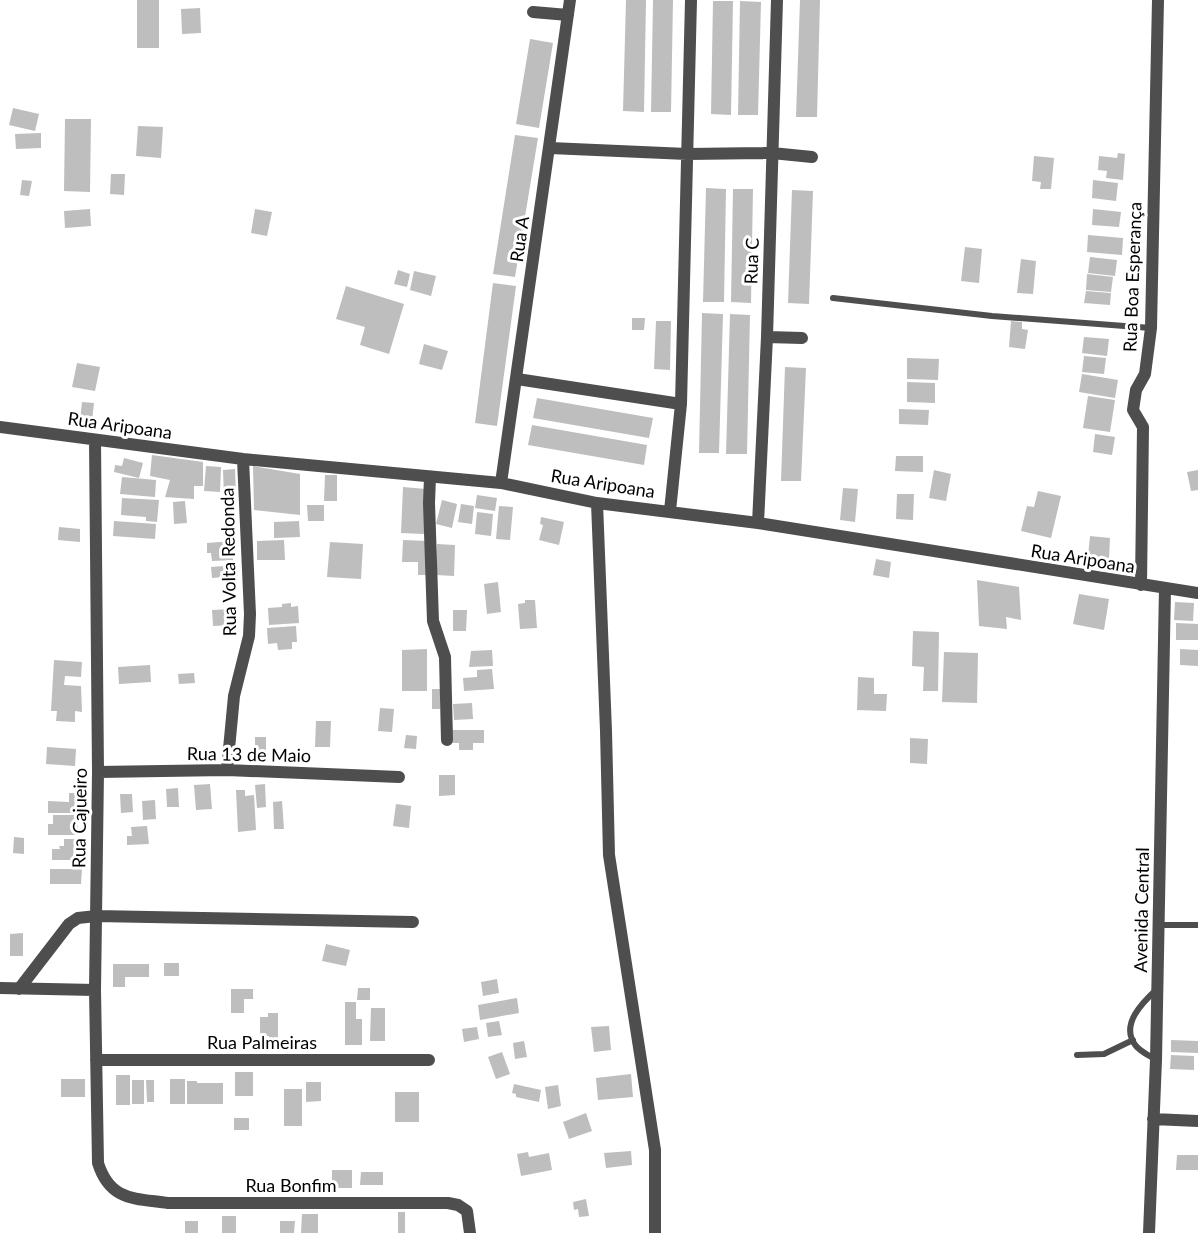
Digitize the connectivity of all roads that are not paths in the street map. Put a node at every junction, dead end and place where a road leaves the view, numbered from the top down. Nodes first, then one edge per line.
1 (570, 0) edge
2 (692, 0) edge
3 (777, 0) edge
4 (1158, 0) edge
5 (533, 12) dead end
6 (568, 15) junction
7 (550, 148) junction
8 (772, 153) junction
9 (687, 154) junction
10 (812, 157) dead end
11 (833, 298) dead end
12 (1151, 328) junction
13 (767, 337) junction
14 (802, 338) dead end
15 (517, 379) junction
16 (681, 405) junction
17 (0, 427) edge
18 (95, 440) junction
19 (243, 459) junction
20 (430, 477) junction
21 (501, 483) junction
22 (597, 503) junction
23 (670, 511) junction
24 (758, 523) junction
25 (1141, 585) junction
26 (1165, 588) junction
27 (1198, 593) edge
28 (447, 740) dead end
29 (227, 770) junction
30 (98, 772) junction
31 (399, 777) dead end
32 (96, 916) junction
33 (413, 922) dead end
34 (1198, 925) edge
35 (1159, 926) junction
36 (0, 988) edge
37 (19, 989) junction
38 (1158, 989) junction
39 (95, 990) junction
40 (1133, 1040) junction
41 (1077, 1055) dead end
42 (96, 1060) junction
43 (429, 1060) dead end
44 (1156, 1060) junction
45 (1153, 1119) junction
46 (1198, 1121) edge
47 (113, 1191) joint
48 (470, 1233) edge
49 (655, 1233) edge
50 (1149, 1233) edge

1 - 6 street, Rua A
2 - 9 street
3 - 8 street, Rua C
4 - 12 street, Rua Boa Esperança
5 - 6 street
6 - 7 street, Rua A
7 - 9 street
7 - 15 street, Rua A
8 - 9 street
8 - 10 street
8 - 13 street, Rua C
9 - 16 street
11 - 12 lane
12 - 25 street, Rua Boa Esperança
13 - 14 street
13 - 24 street, Rua C
15 - 16 street
15 - 21 street, Rua A
16 - 23 street
17 - 18 street, Rua Aripoana
18 - 19 street, Rua Aripoana
18 - 30 street, Rua Cajueiro
19 - 20 street, Rua Aripoana
19 - 29 street, Rua Volta Redonda
20 - 21 street, Rua Aripoana
20 - 28 street
21 - 22 street, Rua Aripoana
22 - 23 street, Rua Aripoana
22 - 49 street
23 - 24 street, Rua Aripoana
24 - 25 street, Rua Aripoana
25 - 26 street, Rua Aripoana
26 - 27 street, Rua Aripoana
26 - 35 street, Avenida Central
29 - 30 street, Rua 13 de Maio
29 - 31 street, Rua 13 de Maio
30 - 32 street, Rua Cajueiro
32 - 33 street
32 - 37 street
32 - 39 street, Rua Cajueiro
34 - 35 lane
35 - 38 street, Avenida Central
36 - 37 street
37 - 39 street
38 - 40 lane
38 - 44 street, Avenida Central
39 - 42 street, Rua Cajueiro
40 - 41 lane
40 - 44 lane
42 - 43 street, Rua Palmeiras
42 - 47 street, Rua Cajueiro
44 - 45 street, Avenida Central
45 - 46 street
45 - 50 street, Avenida Central
47 - 48 street, Rua Bonfim

